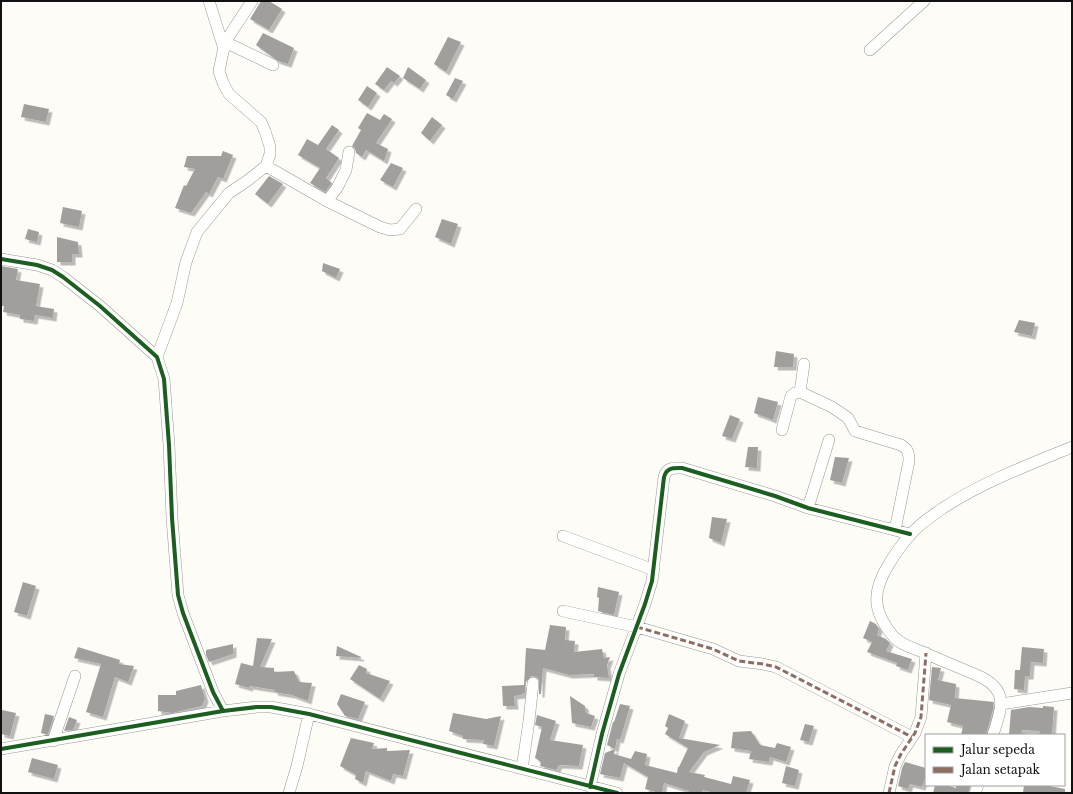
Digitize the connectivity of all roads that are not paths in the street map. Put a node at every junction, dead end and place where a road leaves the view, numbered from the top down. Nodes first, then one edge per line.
1 (209, 1) edge
2 (252, 1) edge
3 (924, 1) edge
4 (225, 45) junction
5 (870, 50) dead end
6 (273, 65) dead end
7 (349, 152) dead end
8 (266, 166) junction
9 (327, 201) junction
10 (416, 209) dead end
11 (1, 259) edge
12 (156, 357) junction
13 (804, 364) dead end
14 (800, 392) junction
15 (782, 430) dead end
16 (829, 440) dead end
17 (1072, 447) edge
18 (808, 508) junction
19 (895, 530) junction
20 (910, 534) junction
21 (563, 536) dead end
22 (654, 570) junction
23 (563, 611) dead end
24 (637, 627) junction
25 (926, 653) junction
26 (75, 676) dead end
27 (533, 683) dead end
28 (1072, 693) edge
29 (1001, 704) junction
30 (222, 711) junction
31 (309, 714) junction
32 (993, 734) edge
33 (912, 737) junction
34 (53, 741) junction
35 (1, 749) edge
36 (522, 768) junction
37 (590, 787) junction
38 (289, 793) edge
39 (617, 793) edge
40 (889, 793) edge

1 - 4 street
2 - 4 street
3 - 5 street
4 - 6 street
4 - 8 street
7 - 9 street
8 - 9 street
8 - 12 street
9 - 10 street
11 - 12 street
12 - 30 street
13 - 14 street
14 - 15 street
14 - 19 street
16 - 18 street
17 - 20 street
18 - 19 street
18 - 22 street
19 - 20 street
20 - 25 street
21 - 22 street
22 - 24 street
23 - 24 street
24 - 33 street
24 - 37 street
25 - 29 street
25 - 33 street
26 - 34 street
27 - 36 street
28 - 29 street
29 - 32 street
30 - 31 street
30 - 34 street
31 - 36 street
31 - 38 street
33 - 40 street
34 - 35 street
36 - 37 street
37 - 39 street

